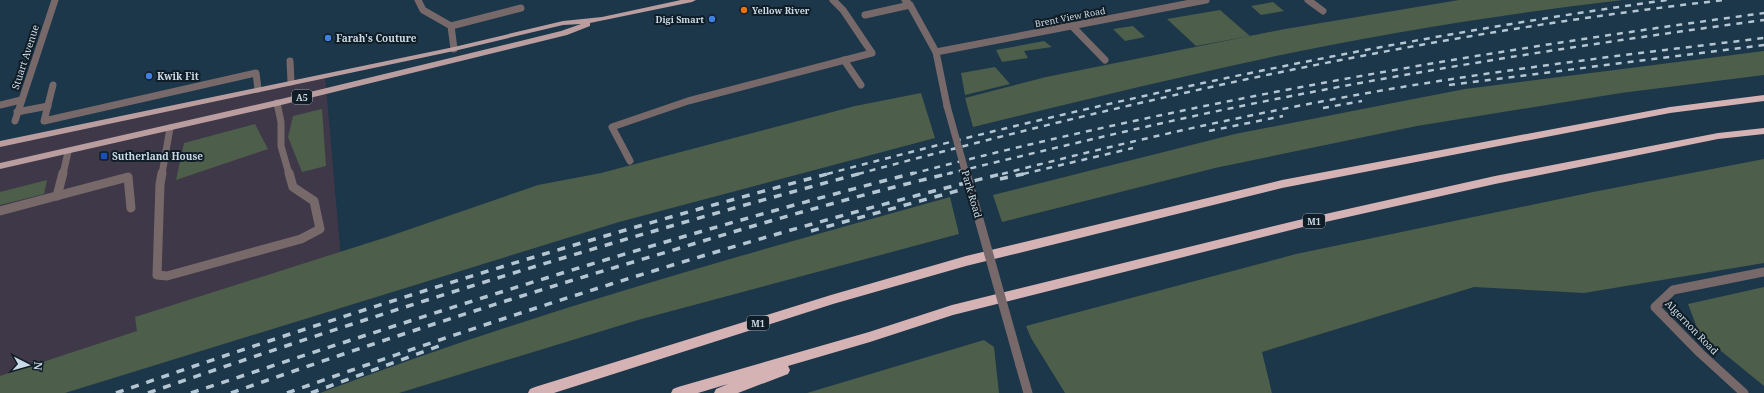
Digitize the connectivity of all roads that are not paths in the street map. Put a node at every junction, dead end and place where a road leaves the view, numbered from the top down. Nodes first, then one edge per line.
1 (55, 0) edge
2 (418, 0) edge
3 (692, 0) edge
4 (833, 0) edge
5 (1206, 0) edge
6 (1308, 0) edge
7 (908, 2) edge
8 (521, 8) dead end
9 (1323, 11) dead end
10 (865, 15) dead end
11 (602, 19) junction
12 (451, 26) junction
13 (1072, 26) junction
14 (454, 49) junction
15 (936, 52) junction
16 (844, 60) junction
17 (1105, 60) dead end
18 (290, 61) dead end
19 (291, 82) junction
20 (53, 85) dead end
21 (861, 85) dead end
22 (258, 89) junction
23 (1764, 98) edge
24 (21, 100) junction
25 (277, 103) junction
26 (0, 105) edge
27 (48, 106) junction
28 (17, 112) junction
29 (15, 121) dead end
30 (170, 128) junction
31 (1764, 131) edge
32 (0, 144) edge
33 (68, 152) junction
34 (630, 162) dead end
35 (0, 166) edge
36 (57, 196) junction
37 (131, 208) dead end
38 (0, 211) edge
39 (1764, 272) edge
40 (870, 337) junction
41 (535, 393) edge
42 (678, 393) edge
43 (721, 393) edge
44 (1028, 393) edge
45 (1744, 393) edge

1 - 24 street, Stuart Avenue
2 - 12 street
3 - 11 main road, A5
4 - 16 street
5 - 13 street, Brent View Road
6 - 9 street
7 - 10 street
7 - 15 street, Park Road
8 - 12 street
11 - 14 main road, A5
11 - 25 main road, A5
12 - 14 street
13 - 15 street, Brent View Road
13 - 17 street
14 - 19 main road, A5
15 - 44 street, Park Road, bridge
16 - 21 street
16 - 34 street
18 - 19 street
19 - 22 main road, A5
20 - 27 street
22 - 27 street
22 - 32 main road, A5
23 - 41 highway, M1
24 - 26 street
24 - 28 street, Stuart Avenue
25 - 30 main road, A5
25 - 30 street
27 - 28 street
28 - 29 street, Stuart Avenue
30 - 33 main road, A5
31 - 40 highway, M1
33 - 35 main road, A5
33 - 36 street
36 - 37 street
36 - 38 street
39 - 45 street, Algernon Road
40 - 42 highway, M1
40 - 43 highway, M1

